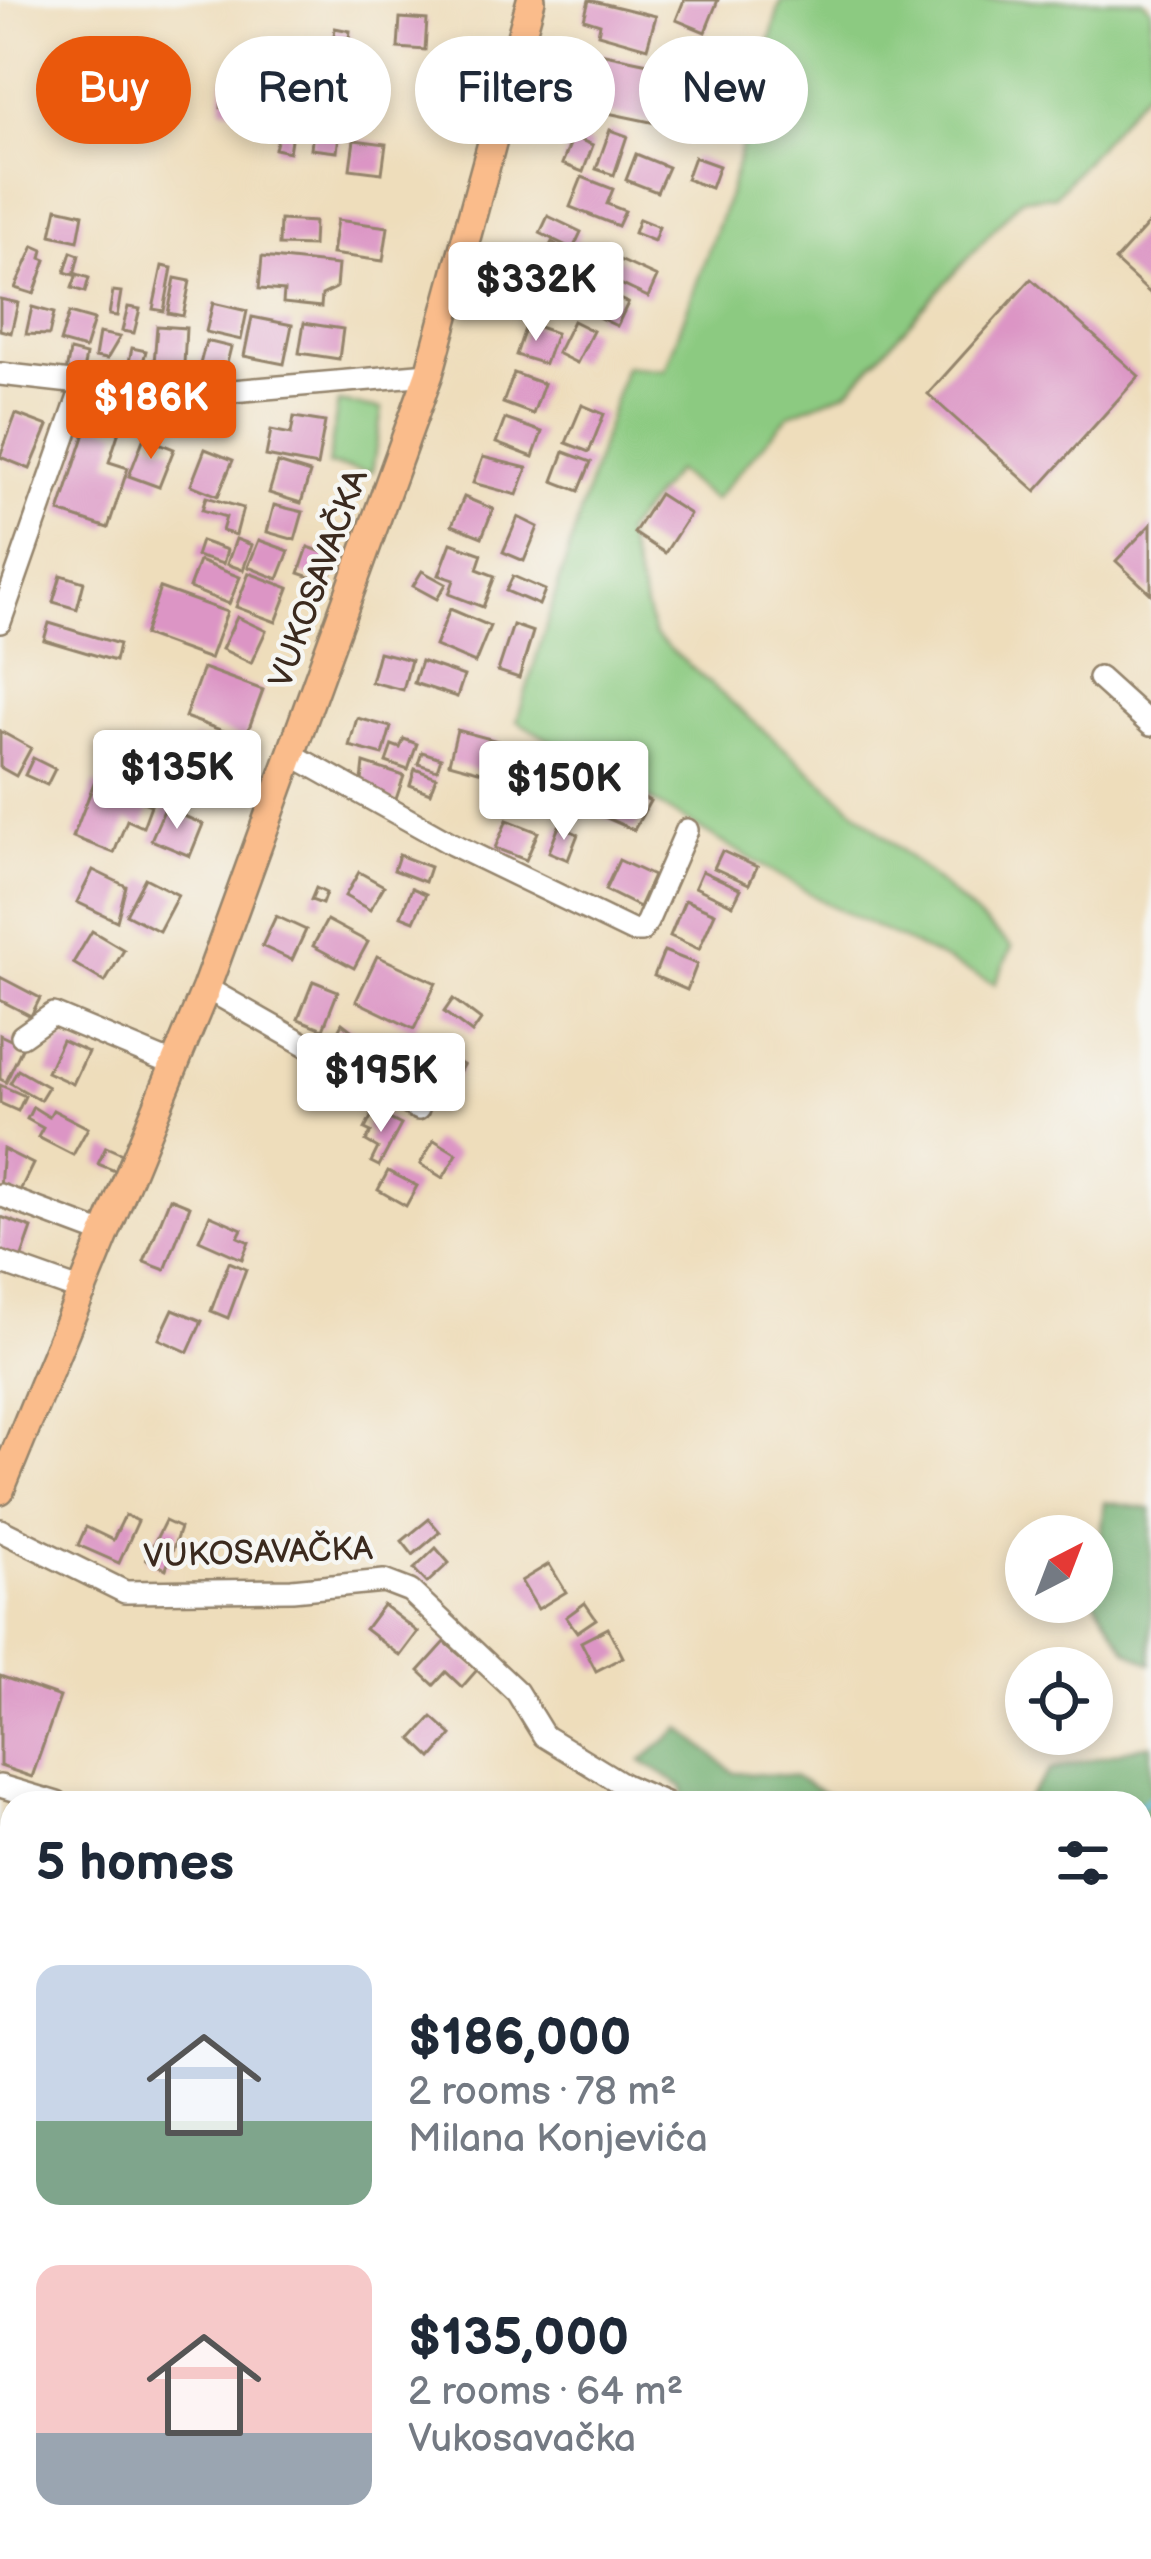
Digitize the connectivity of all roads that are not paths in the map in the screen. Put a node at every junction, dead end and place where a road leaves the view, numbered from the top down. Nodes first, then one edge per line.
1 (531, 0) edge
2 (0, 374) edge
3 (429, 374) junction
4 (82, 388) junction
5 (0, 622) edge
6 (1099, 678) dead end
7 (1151, 725) edge
8 (291, 754) junction
9 (686, 830) dead end
10 (206, 988) junction
11 (22, 1036) dead end
12 (175, 1065) junction
13 (418, 1109) dead end
14 (0, 1195) edge
15 (107, 1235) junction
16 (0, 1262) edge
17 (85, 1292) junction
18 (0, 1490) edge
19 (0, 1530) edge
20 (638, 1791) edge

1 - 3 main road, VUKOSAVAČKA
2 - 4 street
3 - 4 street
3 - 8 main road, VUKOSAVAČKA
4 - 5 street
6 - 7 street
8 - 9 street
8 - 10 main road, VUKOSAVAČKA
10 - 12 main road, VUKOSAVAČKA
10 - 13 street
11 - 12 street
12 - 15 main road, VUKOSAVAČKA
14 - 15 street
15 - 17 main road, VUKOSAVAČKA
16 - 17 street
17 - 18 main road, VUKOSAVAČKA
19 - 20 street, VUKOSAVAČKA

